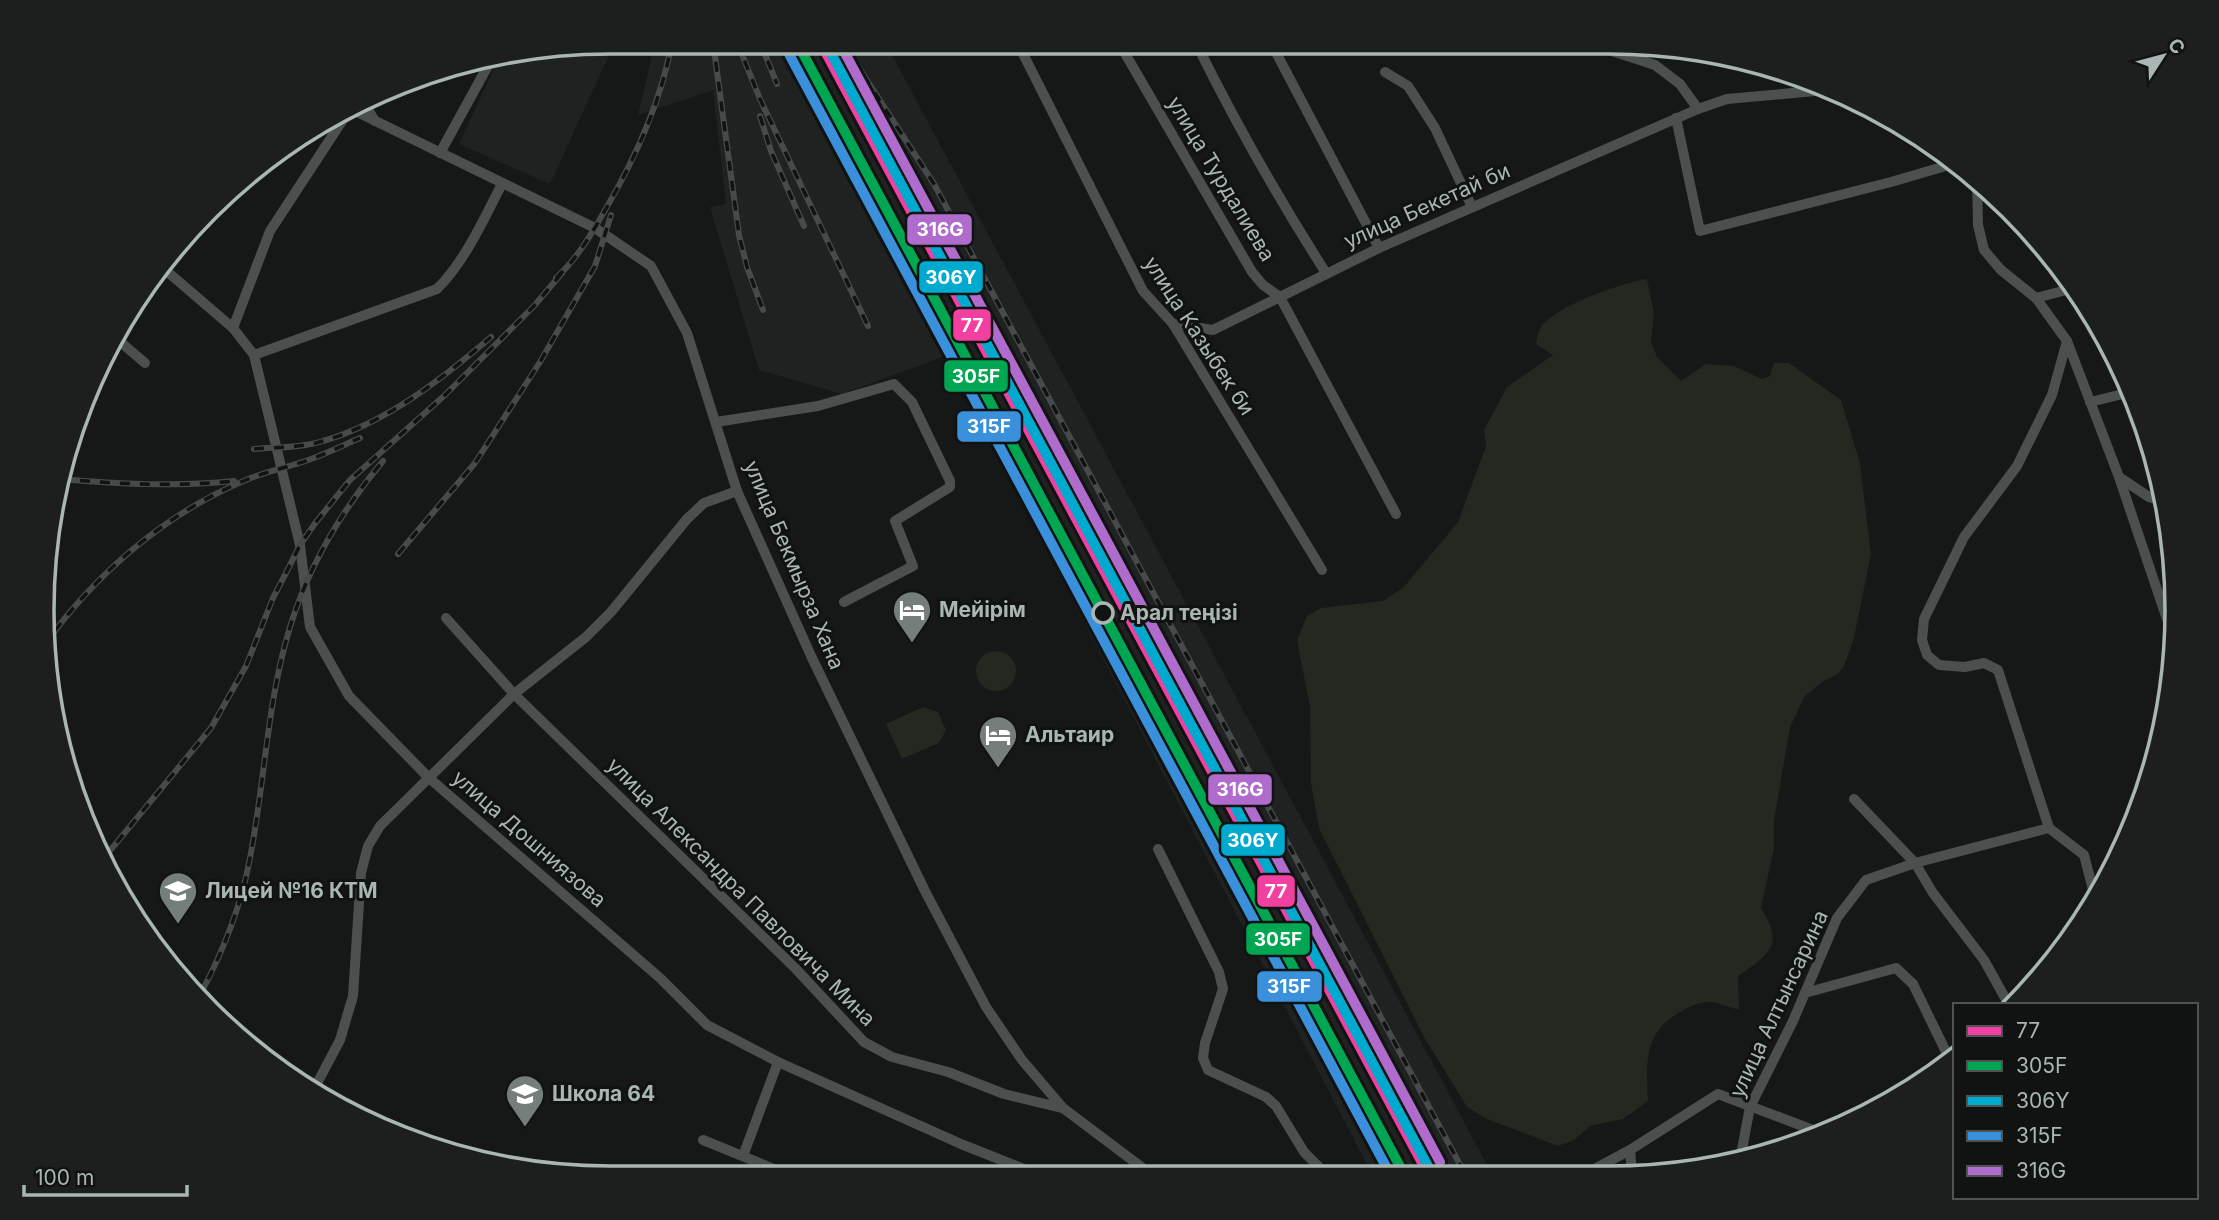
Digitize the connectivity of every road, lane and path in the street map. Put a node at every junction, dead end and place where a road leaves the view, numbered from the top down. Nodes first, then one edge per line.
1 (1023, 54) edge
2 (1125, 54) edge
3 (1201, 54) edge
4 (1277, 54) edge
5 (1622, 54) edge
6 (486, 68) edge
7 (1385, 72) dead end
8 (1796, 87) edge
9 (1698, 109) junction
10 (368, 110) edge
11 (360, 114) edge
12 (1676, 118) junction
13 (374, 121) junction
14 (340, 125) edge
15 (440, 153) junction
16 (1944, 167) edge
17 (502, 184) junction
18 (1977, 194) edge
19 (1472, 207) junction
20 (1379, 248) junction
21 (168, 273) edge
22 (1325, 273) junction
23 (2064, 291) edge
24 (1280, 297) junction
25 (2036, 298) junction
26 (1173, 324) junction
27 (233, 328) junction
28 (2067, 341) junction
29 (123, 344) edge
30 (254, 355) junction
31 (145, 363) dead end
32 (2121, 394) edge
33 (2090, 402) junction
34 (716, 422) junction
35 (2119, 477) junction
36 (737, 491) junction
37 (2153, 498) edge
38 (1396, 514) dead end
39 (1322, 570) dead end
40 (844, 602) dead end
41 (2165, 613) edge
42 (446, 618) dead end
43 (514, 694) junction
44 (428, 777) junction
45 (1854, 799) dead end
46 (2049, 828) junction
47 (1158, 849) dead end
48 (1915, 863) junction
49 (2092, 885) edge
50 (1805, 993) junction
51 (2006, 998) edge
52 (1946, 1052) edge
53 (778, 1062) junction
54 (318, 1082) edge
55 (1750, 1107) junction
56 (1063, 1108) junction
57 (1808, 1128) edge
58 (703, 1140) dead end
59 (1742, 1149) edge
60 (1630, 1150) junction
61 (743, 1156) junction
62 (1631, 1165) edge
63 (767, 1166) edge
64 (1016, 1166) edge
65 (1140, 1166) edge
66 (1318, 1166) edge
67 (1600, 1166) edge

1 - 26 street, улица Казыбек би
2 - 24 street, улица Турдалиева
3 - 22 street
4 - 20 street
5 - 9 street
6 - 15 street
7 - 19 street
8 - 9 street, улица Бекетай би
9 - 12 street, улица Бекетай би
10 - 13 street
11 - 13 street, улица Бекмырза Хана
12 - 16 street
12 - 19 street, улица Бекетай би
13 - 15 street, улица Бекмырза Хана
14 - 27 street
15 - 17 street, улица Бекмырза Хана
17 - 30 street
17 - 34 street, улица Бекмырза Хана
18 - 25 street
19 - 20 street, улица Бекетай би
20 - 22 street, улица Бекетай би
21 - 27 street, улица Дошниязова
22 - 24 street, улица Бекетай би
23 - 25 street
24 - 26 street, улица Бекетай би
24 - 38 street, улица Турдалиева
25 - 28 street
26 - 39 street, улица Казыбек би
27 - 30 street, улица Дошниязова
28 - 33 street
28 - 46 street
29 - 31 street
30 - 44 street, улица Дошниязова
32 - 33 street
33 - 35 street
34 - 36 street, улица Бекмырза Хана
34 - 40 street
35 - 37 street
35 - 41 street
36 - 43 street
36 - 56 street, улица Бекмырза Хана
42 - 43 street, улица Александра Павловича Мина
43 - 44 street
43 - 56 street, улица Александра Павловича Мина
44 - 53 street, улица Дошниязова
44 - 54 street
45 - 48 street
46 - 48 street, улица Алтынсарина
46 - 49 street
47 - 66 street
48 - 50 street, улица Алтынсарина
48 - 51 street
50 - 52 street
50 - 55 street, улица Алтынсарина
53 - 61 street
53 - 64 street, улица Дошниязова
55 - 57 street
55 - 59 street, улица Алтынсарина
55 - 60 street
56 - 65 street
58 - 61 street
60 - 62 street
60 - 67 street
61 - 63 street

